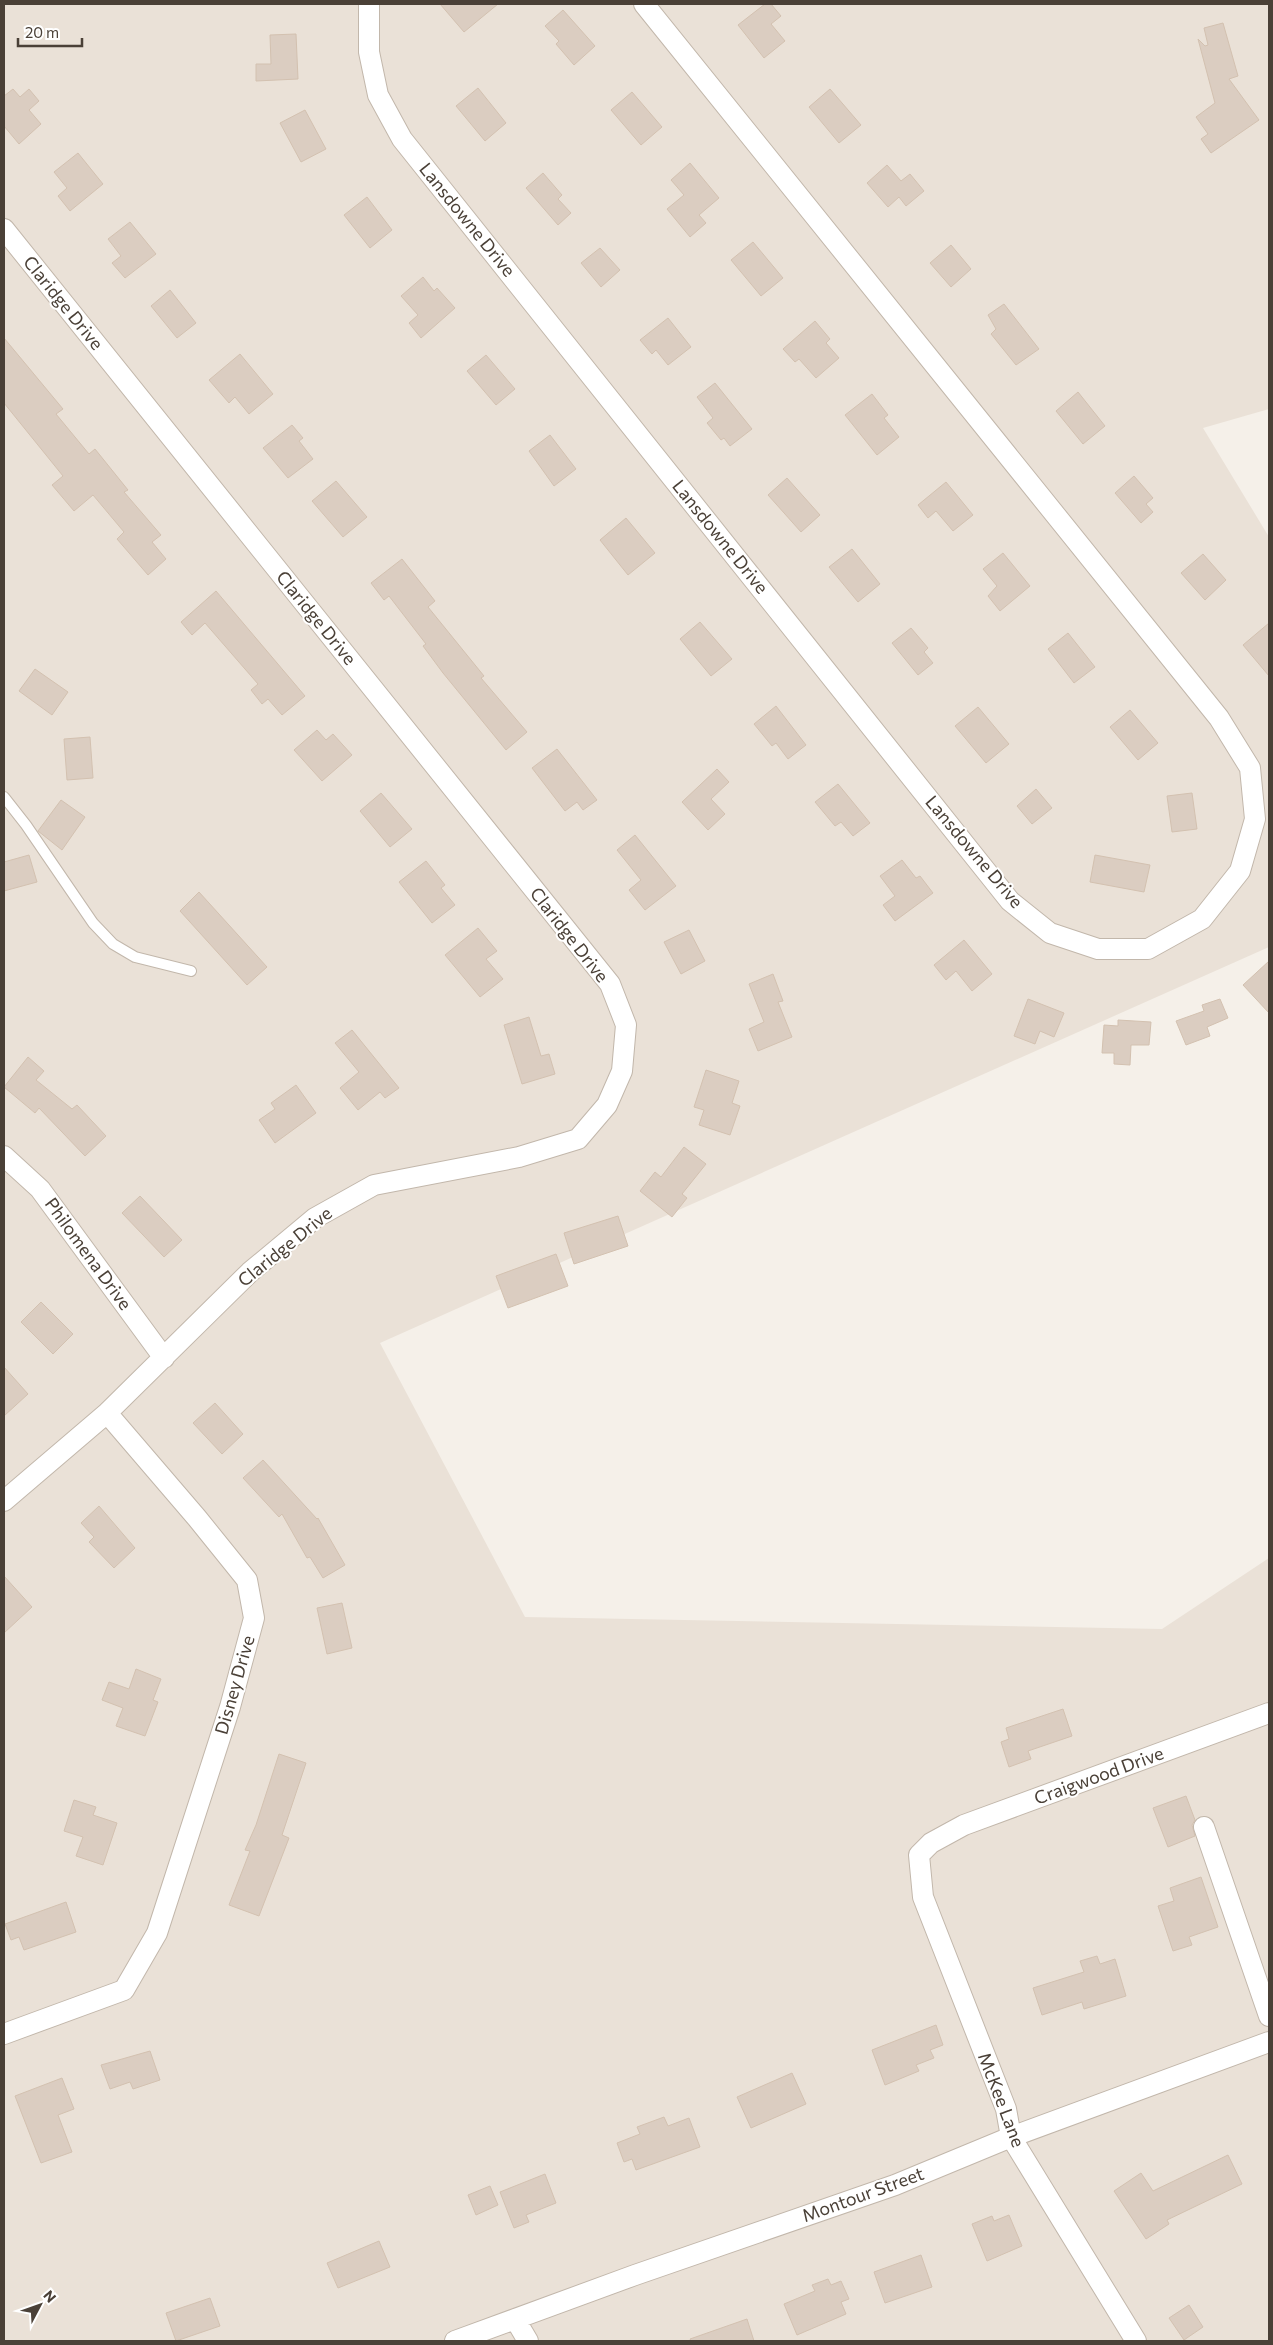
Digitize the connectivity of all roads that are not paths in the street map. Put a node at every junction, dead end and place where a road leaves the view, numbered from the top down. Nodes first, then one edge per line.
1 (369, 4) edge
2 (644, 4) edge
3 (4, 229) edge
4 (4, 797) edge
5 (191, 971) dead end
6 (4, 1156) edge
7 (164, 1358) junction
8 (107, 1413) junction
9 (4, 1501) edge
10 (1269, 1713) edge
11 (1204, 1827) dead end
12 (931, 1843) joint
13 (1269, 2016) edge
14 (4, 2034) edge
15 (1269, 2042) edge
16 (1011, 2137) junction
17 (515, 2319) junction
18 (455, 2341) edge
19 (528, 2341) edge
20 (1136, 2341) edge

1 - 2 street, Lansdowne Drive
3 - 7 street, Claridge Drive
4 - 5 lane
6 - 7 street, Philomena Drive
7 - 8 street, Claridge Drive
8 - 9 street, Claridge Drive
8 - 14 street, Disney Drive
10 - 12 street, Craigwood Drive
11 - 13 street
12 - 16 street, McKee Lane
15 - 16 street, Montour Street
16 - 17 street, Montour Street
16 - 20 street, McKee Lane
17 - 18 street, Montour Street
17 - 19 street

